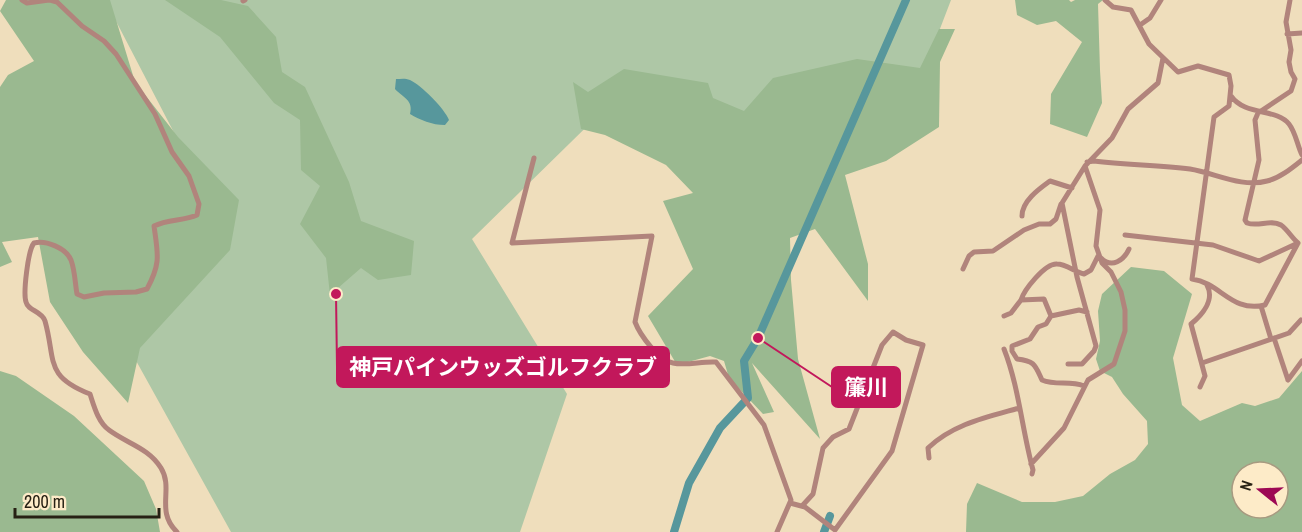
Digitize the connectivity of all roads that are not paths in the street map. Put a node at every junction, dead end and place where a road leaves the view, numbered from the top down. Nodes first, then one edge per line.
1 (22, 0) edge
2 (50, 0) edge
3 (1105, 0) edge
4 (1161, 0) edge
5 (1290, 0) edge
6 (1140, 25) junction
7 (1302, 33) edge
8 (1287, 34) junction
9 (1163, 58) junction
10 (1231, 96) junction
11 (1258, 112) junction
12 (1302, 155) edge
13 (534, 158) dead end
14 (1302, 160) edge
15 (1086, 164) junction
16 (1206, 173) junction
17 (1254, 182) junction
18 (1072, 188) junction
19 (1062, 203) junction
20 (1022, 216) dead end
21 (1043, 224) junction
22 (1037, 231) dead end
23 (1125, 235) dead end
24 (1298, 243) junction
25 (1197, 244) junction
26 (1129, 249) dead end
27 (1098, 254) junction
28 (963, 269) dead end
29 (1077, 272) junction
30 (1201, 280) junction
31 (1020, 300) junction
32 (1261, 306) junction
33 (1087, 312) junction
34 (1004, 316) dead end
35 (1051, 316) junction
36 (1301, 320) edge
37 (1273, 339) junction
38 (1004, 349) dead end
39 (1302, 360) edge
40 (1202, 363) junction
41 (1068, 364) dead end
42 (1084, 386) junction
43 (1200, 387) dead end
44 (1019, 408) junction
45 (929, 458) dead end
46 (1031, 464) junction
47 (1032, 474) dead end
48 (790, 503) junction
49 (802, 506) junction
50 (177, 532) edge
51 (777, 532) edge

1 - 2 street
2 - 50 street
3 - 6 street
4 - 6 street
5 - 8 street
6 - 9 street
7 - 8 street
8 - 11 street
9 - 10 street
9 - 15 street
10 - 11 street
10 - 16 street
11 - 12 street
11 - 17 street
13 - 48 street
14 - 17 street
15 - 16 street
15 - 18 street
15 - 27 street
16 - 17 street
16 - 25 street
17 - 24 street
18 - 19 street
18 - 20 street
19 - 21 street
19 - 29 street
21 - 22 street
21 - 28 street
23 - 25 street
24 - 25 street
24 - 32 street
25 - 30 street
26 - 27 street
27 - 29 street
27 - 42 street
29 - 31 street
29 - 33 street
30 - 32 street
30 - 40 street
31 - 34 street
31 - 35 street
32 - 37 street
33 - 35 street
33 - 41 street
35 - 42 street
36 - 37 street
37 - 39 street
37 - 40 street
38 - 44 street
40 - 43 street
42 - 46 street
44 - 45 street
44 - 46 street
46 - 47 street
48 - 49 street
48 - 51 street
49 - 49 street

